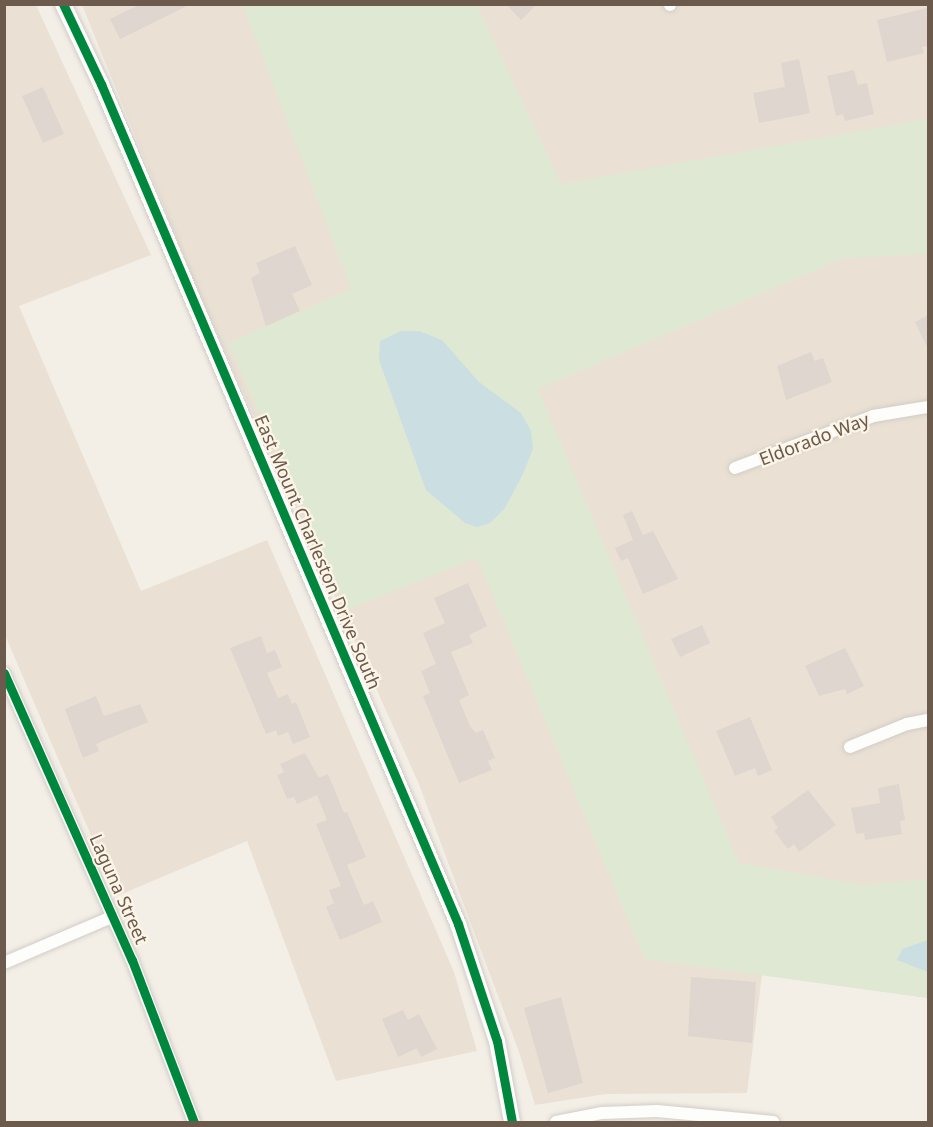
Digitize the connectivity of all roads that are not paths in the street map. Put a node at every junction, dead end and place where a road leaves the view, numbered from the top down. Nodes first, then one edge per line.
1 (63, 4) edge
2 (928, 407) edge
3 (735, 468) dead end
4 (4, 673) edge
5 (928, 720) edge
6 (850, 747) dead end
7 (112, 917) junction
8 (4, 963) edge
9 (194, 1122) edge
10 (512, 1122) edge
11 (556, 1122) edge
12 (773, 1122) edge

1 - 10 street, East Mount Charleston Drive South
2 - 3 street, Eldorado Way
4 - 7 street, Laguna Street
5 - 6 street
7 - 8 street
7 - 9 street, Laguna Street
11 - 12 street

